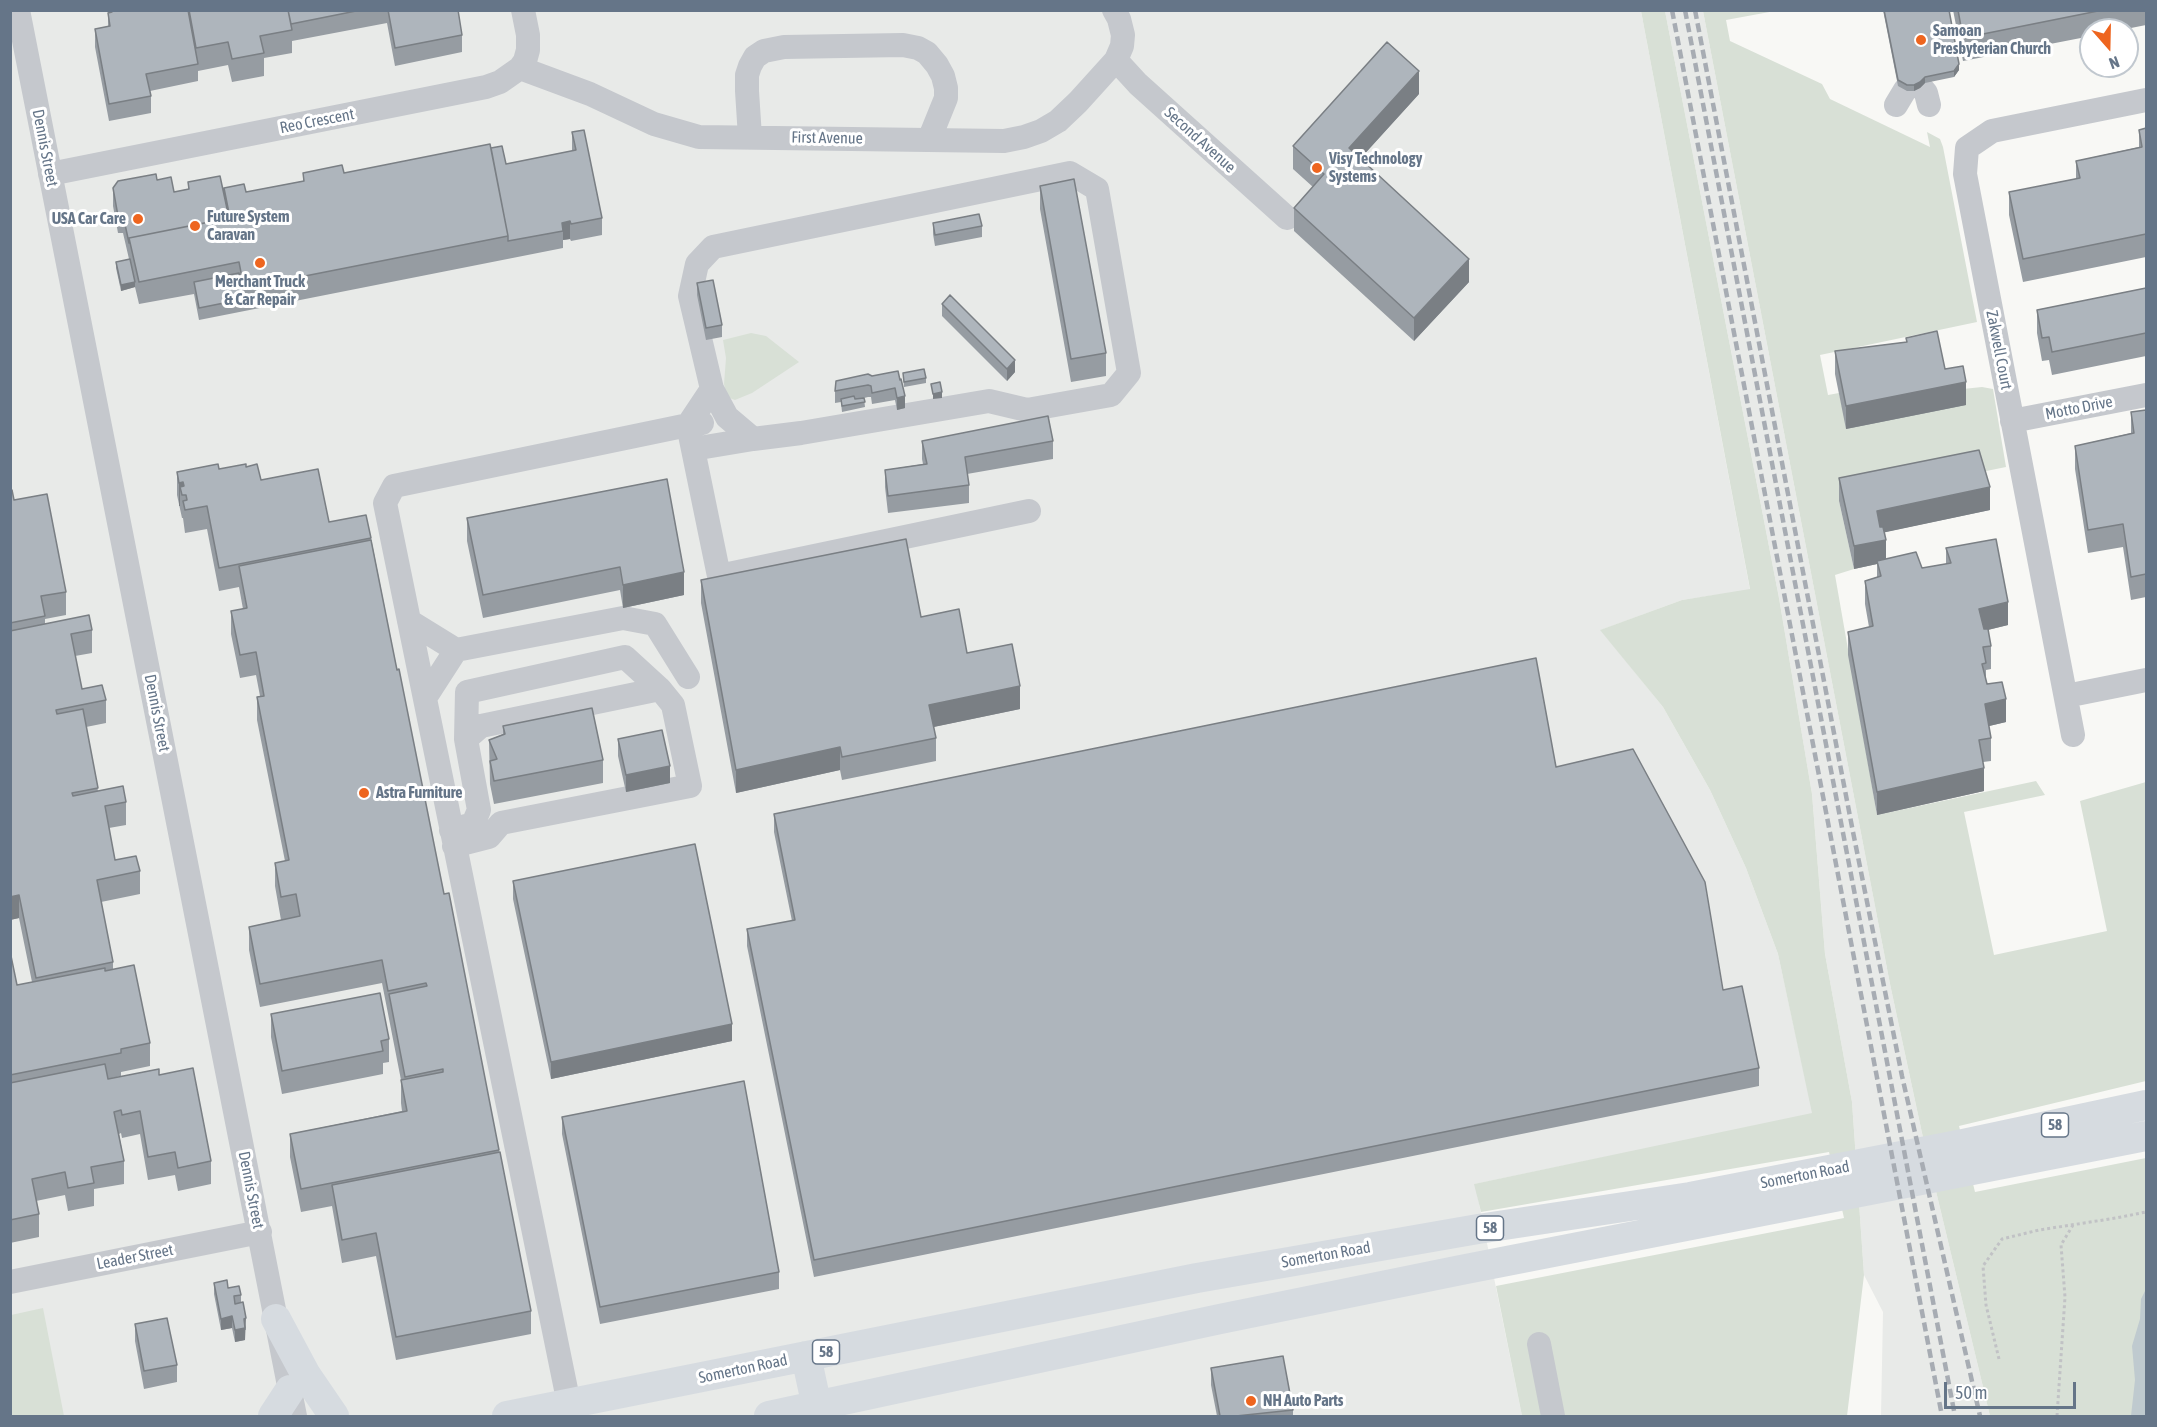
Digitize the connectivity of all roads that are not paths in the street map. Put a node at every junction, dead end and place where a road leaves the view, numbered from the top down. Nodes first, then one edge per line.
1 (18, 10) edge
2 (523, 10) edge
3 (1114, 10) edge
4 (1116, 60) junction
5 (520, 68) junction
6 (2146, 100) edge
7 (750, 137) junction
8 (928, 140) junction
9 (50, 174) junction
10 (1287, 218) dead end
11 (712, 389) junction
12 (2146, 395) edge
13 (727, 417) junction
14 (2012, 421) junction
15 (688, 425) junction
16 (753, 439) junction
17 (693, 449) junction
18 (1029, 511) dead end
19 (409, 621) junction
20 (456, 650) junction
21 (688, 677) dead end
22 (2146, 680) edge
23 (660, 689) junction
24 (2066, 696) junction
25 (425, 698) junction
26 (2073, 735) dead end
27 (466, 739) junction
28 (453, 838) junction
29 (2146, 1105) edge
30 (2146, 1136) edge
31 (1966, 1157) junction
32 (1837, 1183) junction
33 (260, 1232) junction
34 (10, 1282) edge
35 (276, 1319) junction
36 (1539, 1344) dead end
37 (806, 1356) junction
38 (292, 1403) edge
39 (569, 1404) junction
40 (817, 1407) junction
41 (273, 1416) edge
42 (334, 1416) edge
43 (507, 1416) edge
44 (769, 1416) edge
45 (1553, 1416) edge

1 - 9 street, Dennis Street
2 - 5 street
3 - 4 street
4 - 8 street, First Avenue
4 - 10 street, Second Avenue
5 - 7 street, First Avenue
5 - 9 street, Reo Crescent
6 - 14 street, Zakwell Court
7 - 8 street, First Avenue
7 - 8 street
9 - 33 street, Dennis Street
11 - 13 street
11 - 15 street
11 - 16 street
12 - 14 street, Motto Drive
13 - 15 street
13 - 16 street
14 - 24 street, Zakwell Court
15 - 17 street
15 - 19 street
16 - 17 street
17 - 18 street
19 - 20 street
19 - 25 street
20 - 21 street
20 - 25 street
22 - 24 street
23 - 27 street
23 - 27 street
23 - 28 street
24 - 26 street, Zakwell Court
25 - 28 street
27 - 28 street
28 - 39 street
29 - 31 main road, Somerton Road / 58
30 - 31 main road, Somerton Road / 58
31 - 32 main road, Somerton Road / 58
32 - 37 main road, Somerton Road / 58
32 - 40 main road, Somerton Road / 58
33 - 34 street, Leader Street
33 - 35 street, Dennis Street
35 - 38 street, Dennis Street
35 - 42 main road
36 - 45 street
37 - 39 main road, Somerton Road / 58
37 - 40 main road
38 - 41 main road
39 - 43 main road, Somerton Road / 58
40 - 44 main road, Somerton Road / 58

